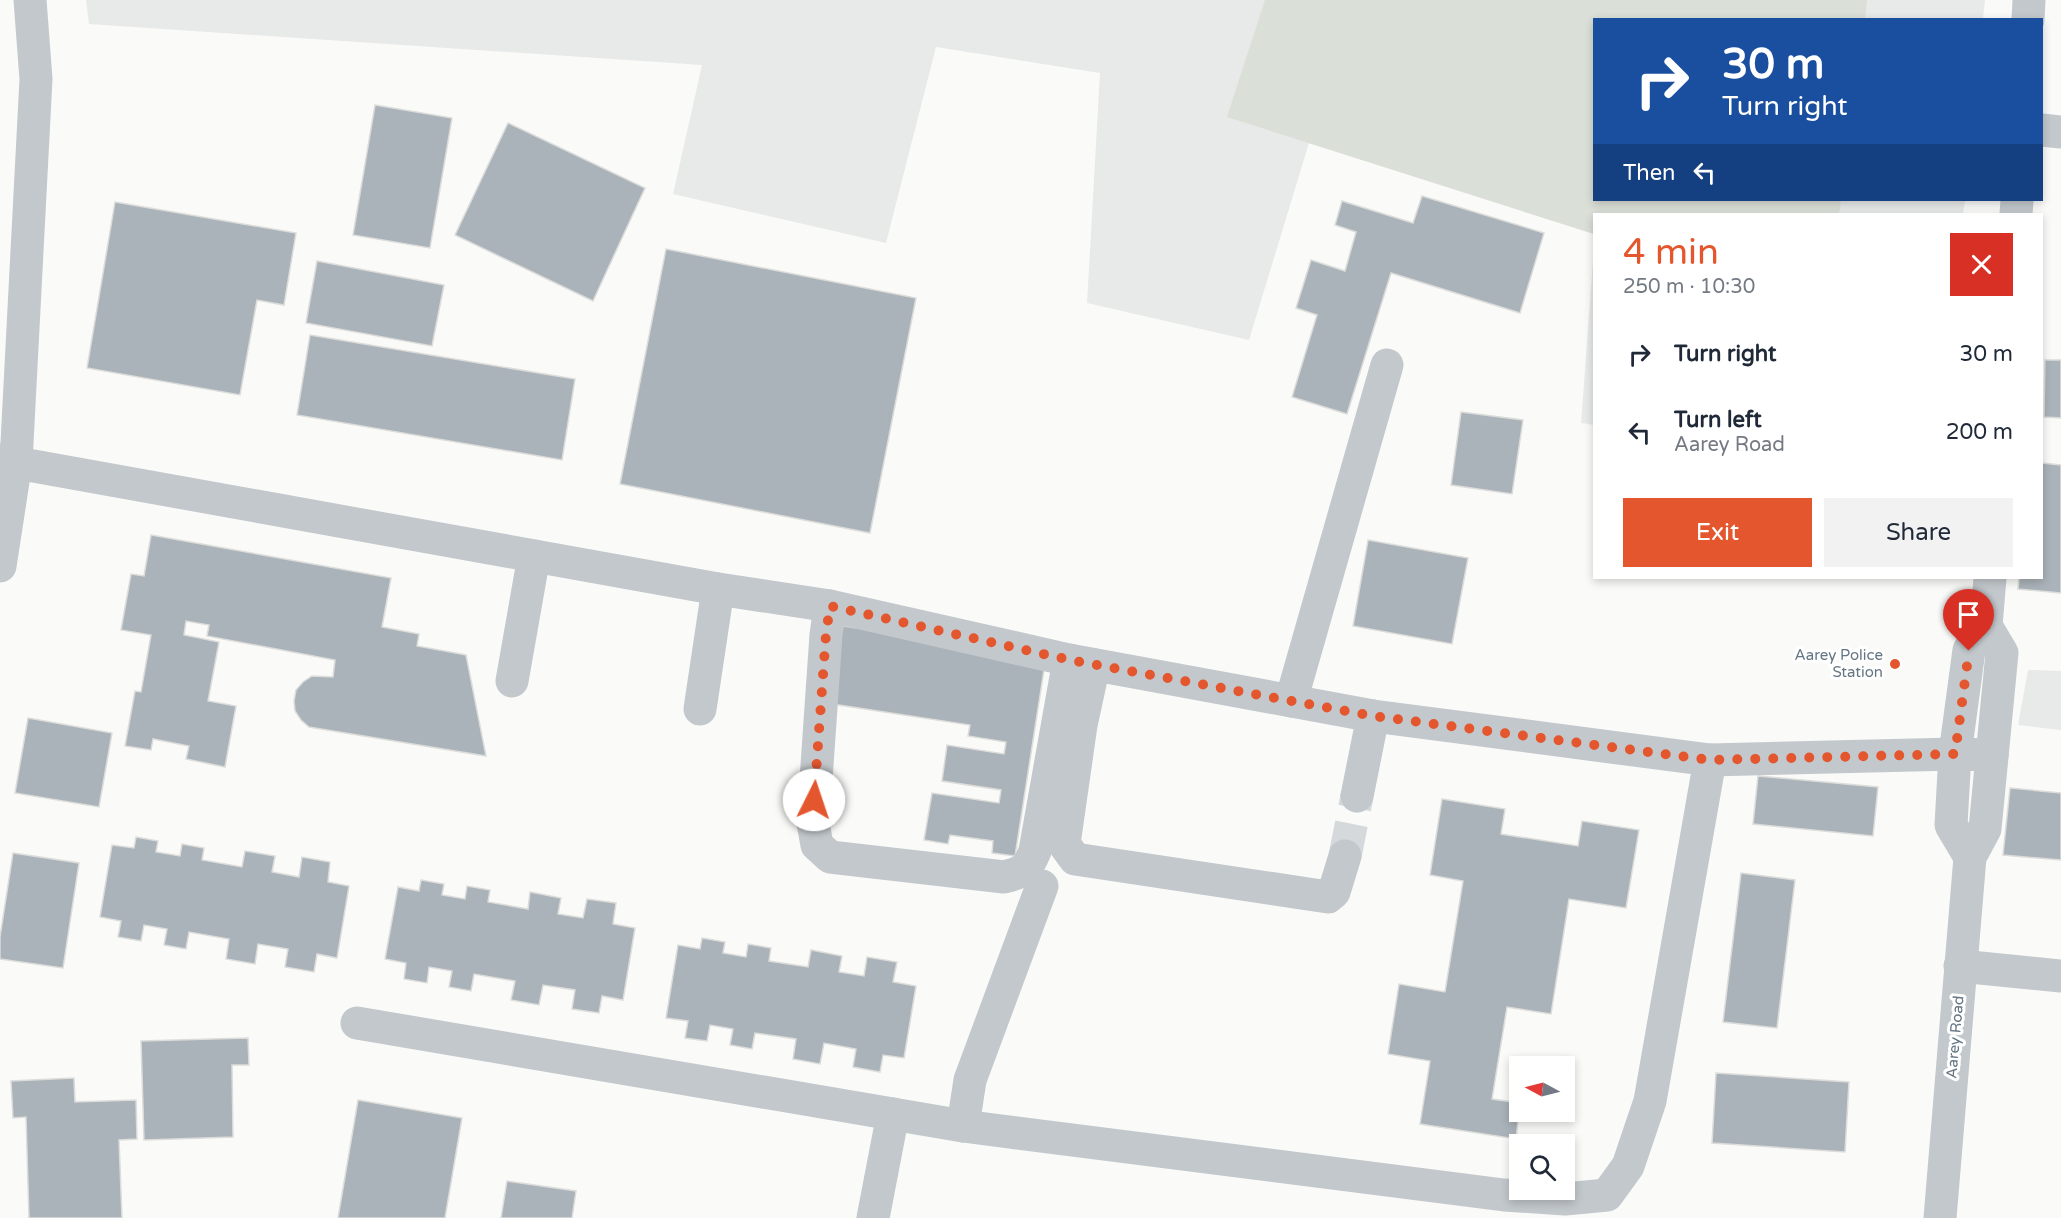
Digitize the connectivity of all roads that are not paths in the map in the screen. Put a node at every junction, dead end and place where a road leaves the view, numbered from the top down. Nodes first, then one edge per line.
1 (30, 0) edge
2 (2029, 0) edge
3 (2028, 18) edge
4 (2043, 130) edge
5 (2061, 132) edge
6 (1387, 365) dead end
7 (8, 461) edge
8 (534, 556) junction
9 (0, 566) edge
10 (1990, 579) edge
11 (718, 589) junction
12 (830, 606) junction
13 (1986, 626) junction
14 (1082, 662) junction
15 (512, 681) dead end
16 (1292, 700) junction
17 (700, 709) dead end
18 (1373, 716) junction
19 (1955, 754) junction
20 (1992, 755) junction
21 (1710, 760) junction
22 (1357, 796) tunnel mouth
23 (1345, 856) tunnel mouth
24 (1970, 857) junction
25 (1042, 886) dead end
26 (1960, 966) junction
27 (2061, 976) edge
28 (357, 1023) dead end
29 (893, 1114) junction
30 (963, 1126) junction
31 (873, 1218) edge
32 (1940, 1218) edge

1 - 7 street
2 - 3 street
4 - 5 street
6 - 16 street
7 - 8 street
7 - 9 street
8 - 11 street
8 - 15 street
10 - 13 street
11 - 12 street
11 - 17 street
12 - 14 street
12 - 14 street
13 - 19 street
13 - 20 street, Aarey Road
14 - 16 street
14 - 23 street
16 - 18 street
18 - 21 street
18 - 22 street
19 - 20 street
19 - 21 street
19 - 24 street
20 - 24 street, Aarey Road
21 - 30 street
24 - 26 street, Aarey Road
25 - 30 street
26 - 27 street
26 - 32 street, Aarey Road
28 - 29 street
29 - 30 street
29 - 31 street

